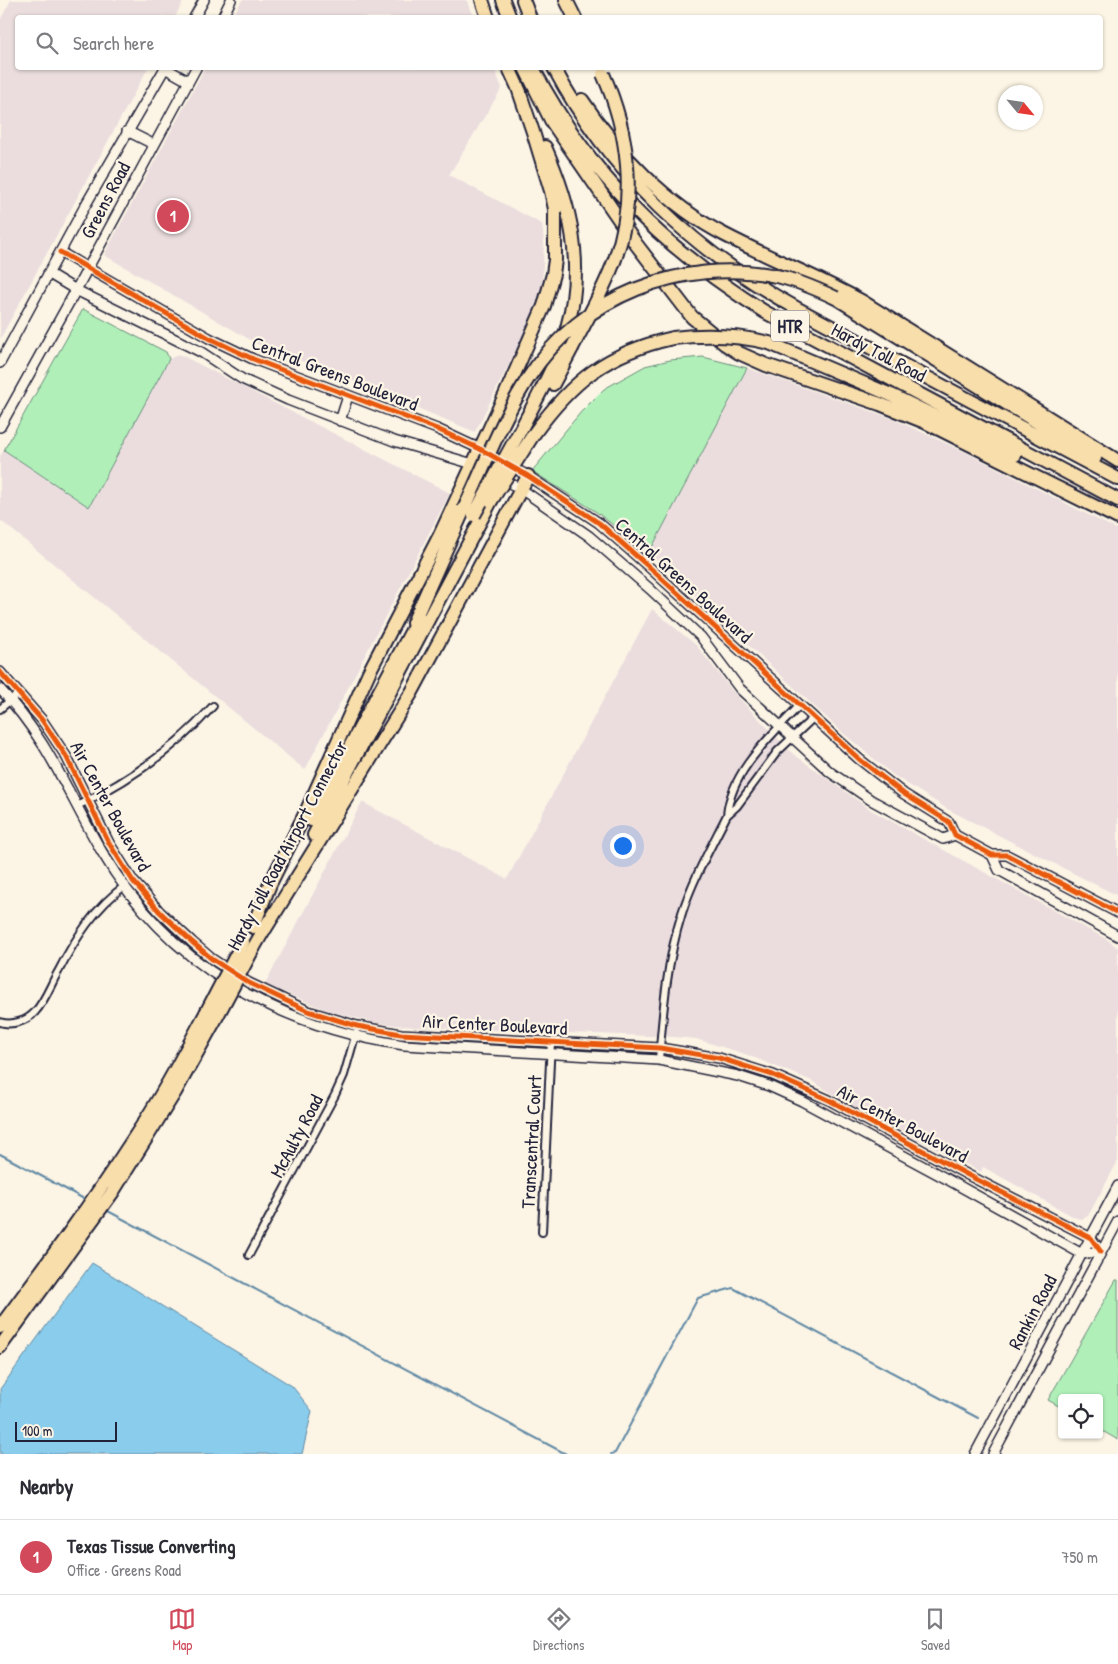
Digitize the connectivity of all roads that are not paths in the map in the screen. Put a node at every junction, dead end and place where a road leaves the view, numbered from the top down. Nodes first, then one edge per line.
1 (204, 0) edge
2 (231, 0) edge
3 (482, 0) edge
4 (523, 0) edge
5 (566, 0) edge
6 (196, 15) edge
7 (224, 15) edge
8 (487, 15) edge
9 (529, 15) edge
10 (574, 15) edge
11 (164, 70) edge
12 (169, 70) edge
13 (195, 70) edge
14 (510, 70) edge
15 (526, 70) edge
16 (534, 70) edge
17 (555, 70) edge
18 (563, 70) edge
19 (602, 71) edge
20 (188, 81) junction
21 (517, 85) junction
22 (128, 131) junction
23 (153, 144) junction
24 (60, 252) junction
25 (88, 268) junction
26 (48, 274) junction
27 (76, 290) junction
28 (209, 338) junction
29 (201, 352) junction
30 (0, 363) edge
31 (348, 396) junction
32 (340, 421) junction
33 (0, 427) edge
34 (527, 432) junction
35 (480, 449) junction
36 (1118, 461) edge
37 (473, 464) junction
38 (1118, 472) edge
39 (528, 476) junction
40 (1118, 479) edge
41 (521, 489) junction
42 (1116, 499) edge
43 (474, 514) junction
44 (1118, 518) edge
45 (599, 524) junction
46 (589, 536) junction
47 (0, 672) edge
48 (0, 689) edge
49 (19, 693) junction
50 (11, 700) junction
51 (213, 706) dead end
52 (799, 706) junction
53 (0, 709) edge
54 (813, 718) junction
55 (780, 725) junction
56 (793, 737) junction
57 (88, 800) junction
58 (77, 806) junction
59 (727, 815) junction
60 (955, 835) junction
61 (992, 855) junction
62 (133, 881) junction
63 (124, 886) junction
64 (1118, 913) edge
65 (259, 928) junction
66 (1118, 936) edge
67 (249, 983) junction
68 (244, 993) junction
69 (0, 1022) edge
70 (357, 1026) junction
71 (355, 1037) junction
72 (462, 1037) junction
73 (551, 1042) junction
74 (660, 1048) junction
75 (463, 1049) junction
76 (550, 1053) junction
77 (659, 1060) junction
78 (773, 1075) junction
79 (769, 1086) junction
80 (856, 1115) junction
81 (850, 1126) junction
82 (969, 1175) junction
83 (1118, 1186) edge
84 (962, 1188) junction
85 (87, 1219) junction
86 (1118, 1221) edge
87 (542, 1232) dead end
88 (1091, 1238) junction
89 (1102, 1252) junction
90 (1082, 1254) junction
91 (249, 1255) dead end
92 (0, 1327) edge
93 (0, 1347) edge
94 (1006, 1396) junction
95 (1020, 1403) junction
96 (975, 1454) edge
97 (993, 1454) edge

1 - 6 street
2 - 7 street
3 - 8 highway
4 - 9 highway
5 - 10 highway
11 - 22 street, Greens Road
12 - 20 street
13 - 20 street, Greens Road
14 - 21 highway
15 - 44 highway
16 - 42 highway, Hardy Toll Road / HTR
17 - 40 highway, Hardy Toll Road / HTR
18 - 36 highway
19 - 34 highway, bridge
20 - 23 street, Greens Road
21 - 34 highway
21 - 35 highway
22 - 23 street
22 - 24 street, Greens Road
23 - 25 street, Greens Road
24 - 25 street, Central Greens Boulevard
24 - 26 street, Greens Road
25 - 27 street, Greens Road
25 - 28 street, Central Greens Boulevard
26 - 27 street, Central Greens Boulevard
26 - 30 street, Greens Road
27 - 29 street, Central Greens Boulevard
27 - 33 street, Greens Road
28 - 29 street
28 - 31 street, Central Greens Boulevard
29 - 32 street, Central Greens Boulevard
31 - 32 street
31 - 35 street, Central Greens Boulevard
32 - 37 street, Central Greens Boulevard
34 - 42 highway, bridge
34 - 43 highway, bridge
34 - 43 highway, Hardy Toll Road Airport Connector, bridge
35 - 37 highway
35 - 39 street, Central Greens Boulevard
37 - 41 street, Central Greens Boulevard
37 - 65 highway
38 - 43 highway, bridge
39 - 41 highway
39 - 45 street, Central Greens Boulevard
41 - 46 street, Central Greens Boulevard
41 - 65 highway
43 - 65 highway, Hardy Toll Road Airport Connector
43 - 65 highway, Hardy Toll Road Airport Connector
45 - 46 street
45 - 52 street, Central Greens Boulevard
46 - 55 street, Central Greens Boulevard
47 - 49 street, Air Center Boulevard
48 - 50 street, Air Center Boulevard
49 - 50 street
49 - 57 street, Air Center Boulevard
50 - 53 street
50 - 58 street, Air Center Boulevard
51 - 57 street
52 - 54 street, Central Greens Boulevard
52 - 55 street
54 - 56 street
54 - 60 street, Central Greens Boulevard
55 - 56 street, Central Greens Boulevard
55 - 59 street
56 - 59 street
56 - 60 street, Central Greens Boulevard
57 - 58 street
57 - 62 street, Air Center Boulevard
58 - 63 street, Air Center Boulevard
59 - 74 street
60 - 61 street, Central Greens Boulevard
61 - 64 street, Central Greens Boulevard
61 - 66 street, Central Greens Boulevard
62 - 63 street
62 - 67 street, Air Center Boulevard
63 - 68 street, Air Center Boulevard
63 - 69 street
65 - 85 highway, Hardy Toll Road Airport Connector, bridge
67 - 68 street
67 - 70 street, Air Center Boulevard
68 - 71 street, Air Center Boulevard
70 - 71 street, McAulty Road
70 - 72 street, Air Center Boulevard
71 - 75 street, Air Center Boulevard
71 - 91 street, McAulty Road
72 - 73 street, Air Center Boulevard
72 - 75 street
73 - 74 street, Air Center Boulevard
73 - 76 street, Transcentral Court
74 - 77 street
74 - 78 street, Air Center Boulevard
75 - 76 street, Air Center Boulevard
76 - 77 street, Air Center Boulevard
76 - 87 street, Transcentral Court
77 - 79 street, Air Center Boulevard
78 - 79 street
78 - 80 street, Air Center Boulevard
79 - 81 street, Air Center Boulevard
80 - 81 street
80 - 82 street, Air Center Boulevard
81 - 84 street, Air Center Boulevard
82 - 84 street
82 - 88 street, Air Center Boulevard
83 - 88 street, Rankin Road
84 - 90 street, Air Center Boulevard
85 - 92 highway, Hardy Toll Road Airport Connector
85 - 93 highway, Hardy Toll Road Airport Connector
86 - 89 street, Rankin Road
88 - 89 street, Air Center Boulevard
88 - 90 street, Rankin Road
89 - 90 street
89 - 95 street, Rankin Road
90 - 94 street, Rankin Road
94 - 95 street
94 - 96 street, Rankin Road
95 - 97 street, Rankin Road

